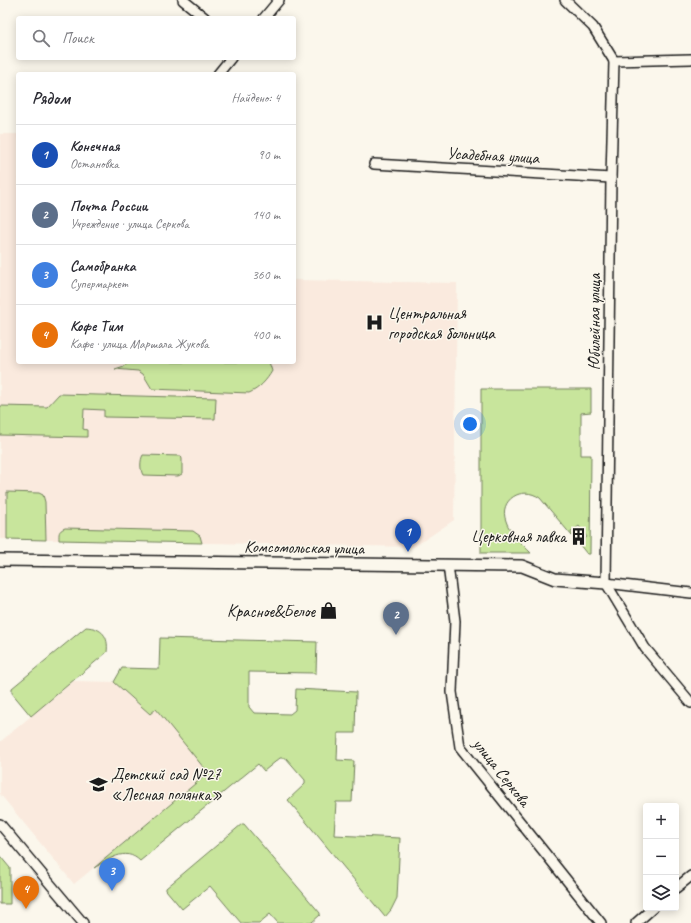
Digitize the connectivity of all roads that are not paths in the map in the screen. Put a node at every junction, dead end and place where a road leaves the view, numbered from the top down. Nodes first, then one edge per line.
1 (183, 0) edge
2 (279, 0) edge
3 (565, 0) edge
4 (203, 16) edge
5 (266, 16) edge
6 (691, 59) edge
7 (229, 60) edge
8 (614, 61) junction
9 (220, 72) edge
10 (374, 164) dead end
11 (611, 178) junction
12 (0, 560) edge
13 (448, 565) junction
14 (606, 583) junction
15 (691, 593) edge
16 (691, 703) edge
17 (0, 824) edge
18 (691, 876) edge
19 (679, 886) edge
20 (650, 911) edge
21 (83, 923) edge
22 (601, 923) edge
23 (636, 923) edge

1 - 4 street
2 - 5 street
3 - 8 street
6 - 8 street
7 - 9 street
8 - 11 street, Юбилейная улица
10 - 11 street, Усадебная улица
11 - 14 street, Юбилейная улица
12 - 13 street, Комсомольская улица
13 - 14 street, Комсомольская улица
13 - 22 street, улица Серкова
14 - 15 street
14 - 16 street
17 - 21 street
18 - 19 street
20 - 23 street

